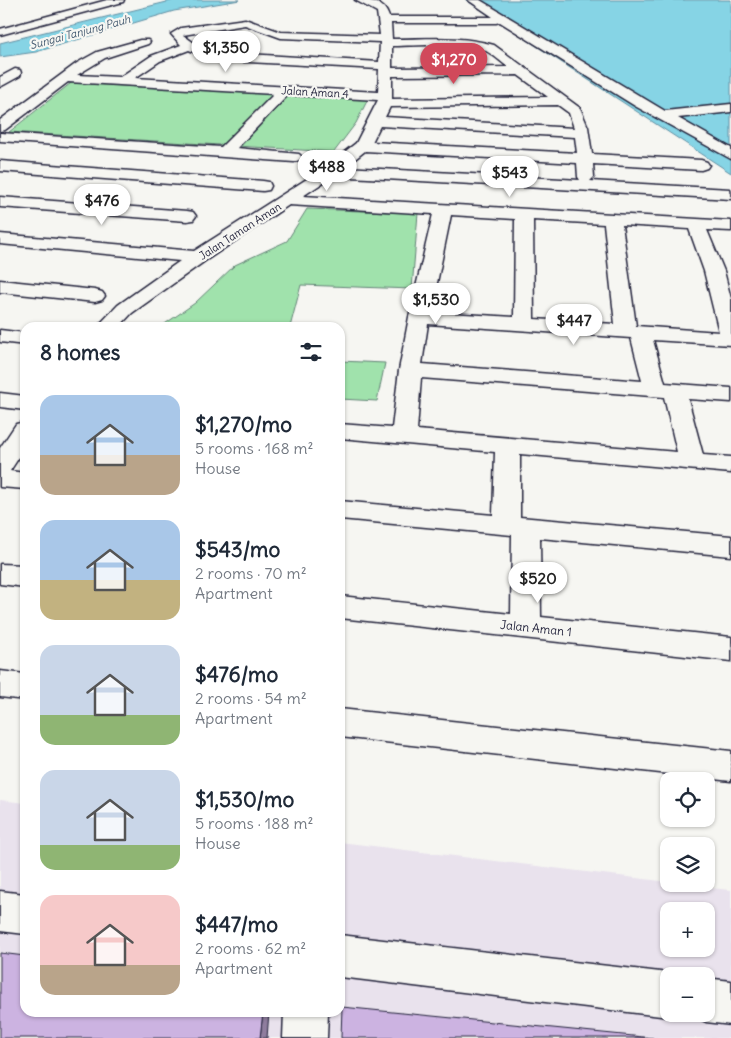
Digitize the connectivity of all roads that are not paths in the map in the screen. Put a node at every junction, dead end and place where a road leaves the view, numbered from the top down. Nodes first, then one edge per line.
1 (119, 0) edge
2 (473, 0) edge
3 (365, 1) edge
4 (387, 1) edge
5 (385, 20) junction
6 (496, 20) dead end
7 (0, 32) edge
8 (386, 41) junction
9 (144, 42) dead end
10 (191, 46) junction
11 (244, 59) junction
12 (386, 69) junction
13 (233, 71) dead end
14 (522, 71) junction
15 (15, 73) dead end
16 (65, 78) junction
17 (124, 80) junction
18 (0, 83) edge
19 (285, 90) junction
20 (385, 99) junction
21 (562, 102) junction
22 (731, 108) edge
23 (663, 116) junction
24 (376, 121) junction
25 (0, 127) edge
26 (582, 133) junction
27 (0, 137) edge
28 (89, 143) junction
29 (362, 146) junction
30 (225, 152) junction
31 (731, 154) edge
32 (294, 157) dead end
33 (585, 159) junction
34 (701, 165) dead end
35 (0, 166) edge
36 (57, 170) junction
37 (330, 171) junction
38 (263, 186) dead end
39 (587, 186) junction
40 (730, 194) edge
41 (287, 200) junction
42 (0, 202) edge
43 (19, 203) junction
44 (443, 210) junction
45 (524, 215) junction
46 (187, 216) dead end
47 (590, 218) junction
48 (0, 220) edge
49 (612, 220) junction
50 (696, 224) junction
51 (731, 226) edge
52 (0, 239) edge
53 (198, 257) junction
54 (0, 286) edge
55 (95, 296) dead end
56 (419, 317) junction
57 (112, 322) edge
58 (524, 325) junction
59 (633, 332) junction
60 (0, 336) edge
61 (20, 338) edge
62 (731, 339) edge
63 (410, 370) junction
64 (665, 389) junction
65 (731, 395) edge
66 (0, 400) edge
67 (20, 402) edge
68 (345, 431) edge
69 (404, 436) junction
70 (20, 437) edge
71 (508, 446) junction
72 (692, 462) junction
73 (731, 465) edge
74 (0, 467) edge
75 (0, 479) edge
76 (20, 481) edge
77 (345, 510) edge
78 (516, 527) junction
79 (731, 546) edge
80 (0, 574) edge
81 (20, 576) edge
82 (345, 608) edge
83 (526, 626) junction
84 (731, 649) edge
85 (0, 684) edge
86 (20, 686) edge
87 (345, 724) edge
88 (731, 766) edge
89 (0, 911) edge
90 (20, 913) edge
91 (345, 957) edge
92 (660, 994) edge
93 (715, 1001) edge
94 (731, 1002) edge
95 (306, 1017) edge
96 (304, 1038) edge

1 - 7 street
2 - 23 street
3 - 4 street
3 - 5 street
5 - 6 street
5 - 8 street, Jalan Taman Aman
8 - 10 street
8 - 12 street, Jalan Taman Aman
8 - 14 street
9 - 16 street
10 - 11 street
10 - 17 street
11 - 12 street
11 - 13 street
12 - 14 street
12 - 20 street, Jalan Taman Aman
14 - 21 street
15 - 18 street
16 - 17 street, Jalan Aman 4
16 - 25 street
17 - 19 street, Jalan Aman 4
19 - 20 street, Jalan Aman 4
19 - 30 street
20 - 21 street, Jalan Aman 4
20 - 24 street, Jalan Taman Aman
21 - 26 street
22 - 23 street
23 - 31 street
24 - 26 street
24 - 29 street, Jalan Taman Aman
26 - 33 street
27 - 28 street
28 - 30 street
28 - 36 street
29 - 33 street
29 - 37 street, Jalan Taman Aman
30 - 32 street
33 - 34 street
33 - 39 street
35 - 36 street
36 - 38 street
36 - 43 street
37 - 39 street
37 - 41 street, Jalan Taman Aman
39 - 40 street
39 - 47 street
41 - 44 street
41 - 53 street, Jalan Taman Aman
42 - 43 street
43 - 46 street
43 - 48 street
44 - 45 street
44 - 56 street
45 - 47 street
45 - 58 street
47 - 49 street
49 - 50 street
49 - 59 street
50 - 51 street
50 - 62 street
52 - 53 street
53 - 57 street, Jalan Taman Aman
54 - 55 street
56 - 58 street
56 - 63 street
58 - 59 street
59 - 62 street
59 - 64 street
60 - 61 street
63 - 64 street
63 - 69 street
64 - 65 street
64 - 72 street
66 - 67 street
68 - 69 street
69 - 71 street
70 - 74 street
71 - 72 street
71 - 78 street
72 - 73 street
75 - 76 street
77 - 78 street
78 - 79 street
78 - 83 street
80 - 81 street
82 - 83 street, Jalan Aman 1
83 - 84 street, Jalan Aman 1
85 - 86 street
87 - 88 street
89 - 90 street
91 - 92 street
93 - 94 street
95 - 96 street

